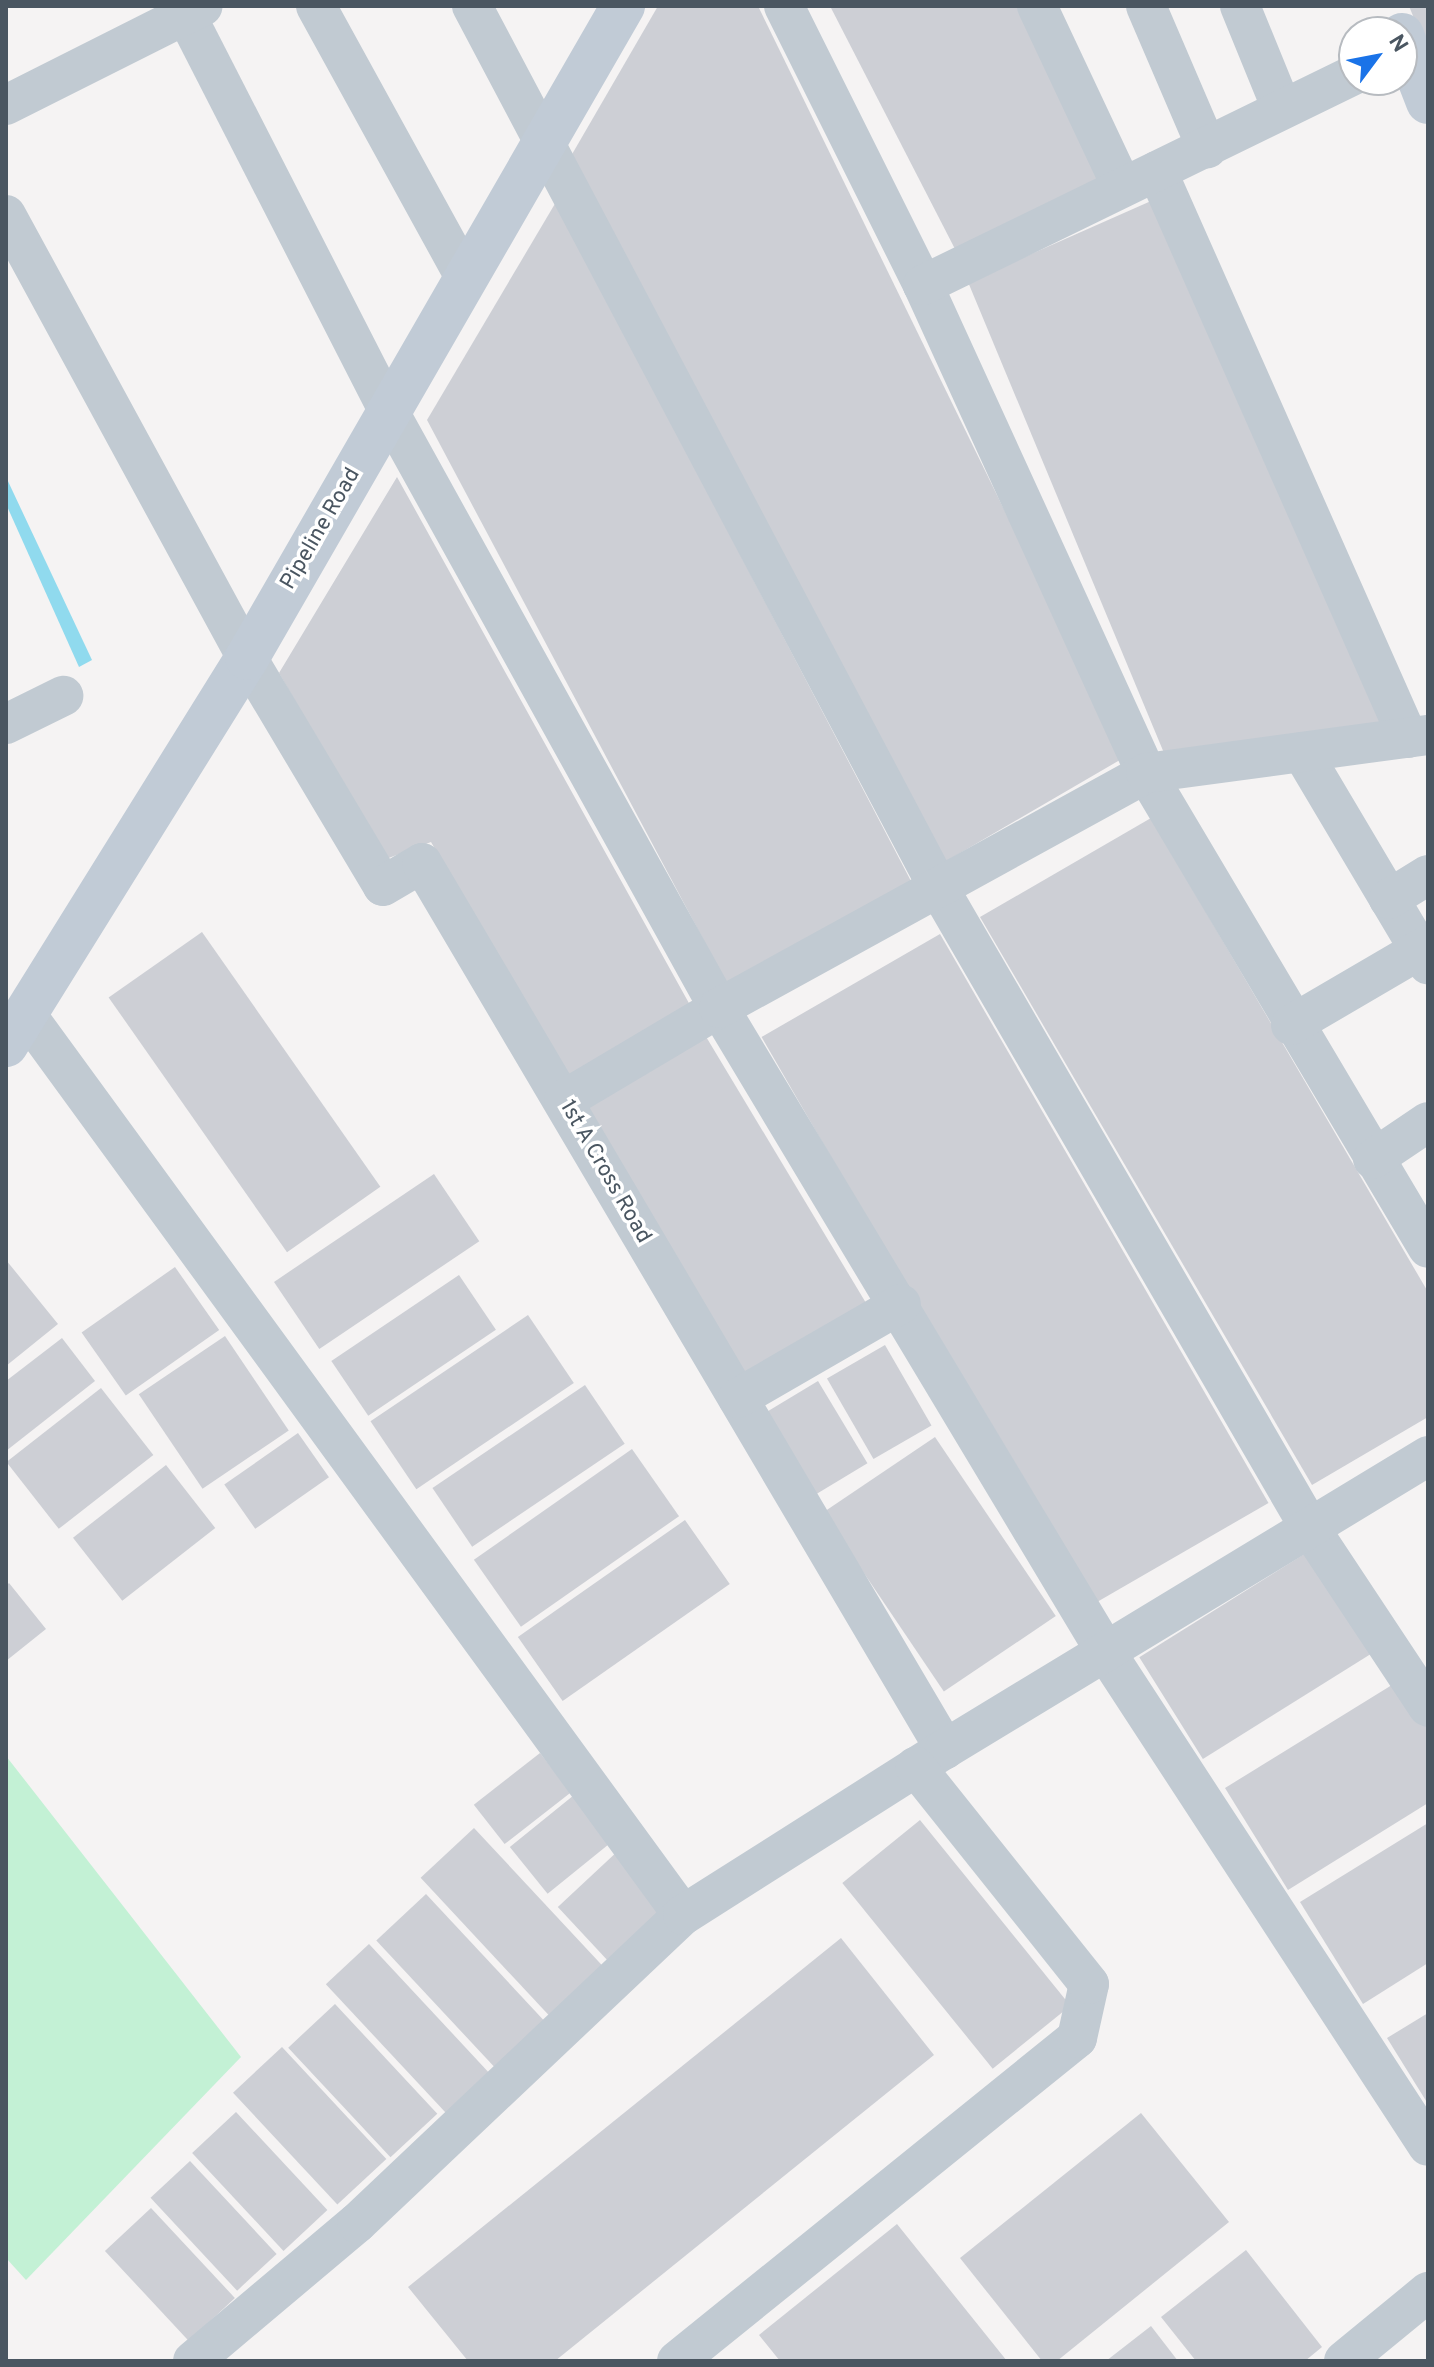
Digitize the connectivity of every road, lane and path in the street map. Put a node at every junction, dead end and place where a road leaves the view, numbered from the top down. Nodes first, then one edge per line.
1 (316, 6) edge
2 (472, 6) edge
3 (623, 6) edge
4 (784, 6) edge
5 (1037, 6) edge
6 (1146, 6) edge
7 (1240, 6) edge
8 (194, 10) edge
9 (1418, 78) edge
10 (1338, 83) edge
11 (9, 94) edge
12 (1428, 102) edge
13 (1282, 109) junction
14 (546, 141) junction
15 (1207, 148) junction
16 (1139, 179) junction
17 (6, 215) edge
18 (466, 279) junction
19 (923, 285) junction
20 (389, 412) junction
21 (247, 658) junction
22 (63, 696) dead end
23 (6, 724) edge
24 (1418, 737) edge
25 (1302, 752) junction
26 (1146, 773) junction
27 (1428, 875) edge
28 (938, 887) junction
29 (1389, 899) junction
30 (1425, 953) edge
31 (719, 1008) junction
32 (1291, 1025) junction
33 (16, 1029) edge
34 (564, 1100) junction
35 (1428, 1122) edge
36 (1373, 1159) junction
37 (1428, 1248) edge
38 (901, 1304) junction
39 (738, 1398) junction
40 (1428, 1456) edge
41 (1311, 1530) junction
42 (1107, 1654) junction
43 (1428, 1707) edge
44 (930, 1758) junction
45 (683, 1915) junction
46 (1428, 2146) edge
47 (1428, 2292) edge
48 (1349, 2359) edge
49 (193, 2361) edge
50 (677, 2361) edge

1 - 18 street
2 - 14 street
3 - 14 street, Pipeline Road
4 - 19 street
5 - 16 street
6 - 15 street
7 - 13 street
8 - 11 street
8 - 20 street
9 - 12 street
10 - 13 street
13 - 15 street
14 - 18 street, Pipeline Road
14 - 28 street
15 - 16 street
16 - 19 street
16 - 24 street
17 - 21 street
18 - 20 street, Pipeline Road
19 - 26 street
20 - 21 street, Pipeline Road
20 - 31 street
21 - 33 street, Pipeline Road
21 - 34 street, 1st A Cross Road
22 - 23 street
24 - 25 street
25 - 26 street
25 - 29 street
26 - 28 street
26 - 32 street
27 - 29 street
28 - 31 street
28 - 41 street
29 - 30 street
30 - 32 street
31 - 34 street
31 - 38 street
32 - 36 street
33 - 45 street
34 - 39 street, 1st A Cross Road
35 - 36 street
36 - 37 street
38 - 39 street
38 - 42 street
39 - 44 street, 1st A Cross Road
40 - 41 street
41 - 42 street
41 - 43 street
42 - 44 street
42 - 46 street
44 - 45 street
44 - 50 street, 1st A Cross Road
45 - 49 street
47 - 48 street

